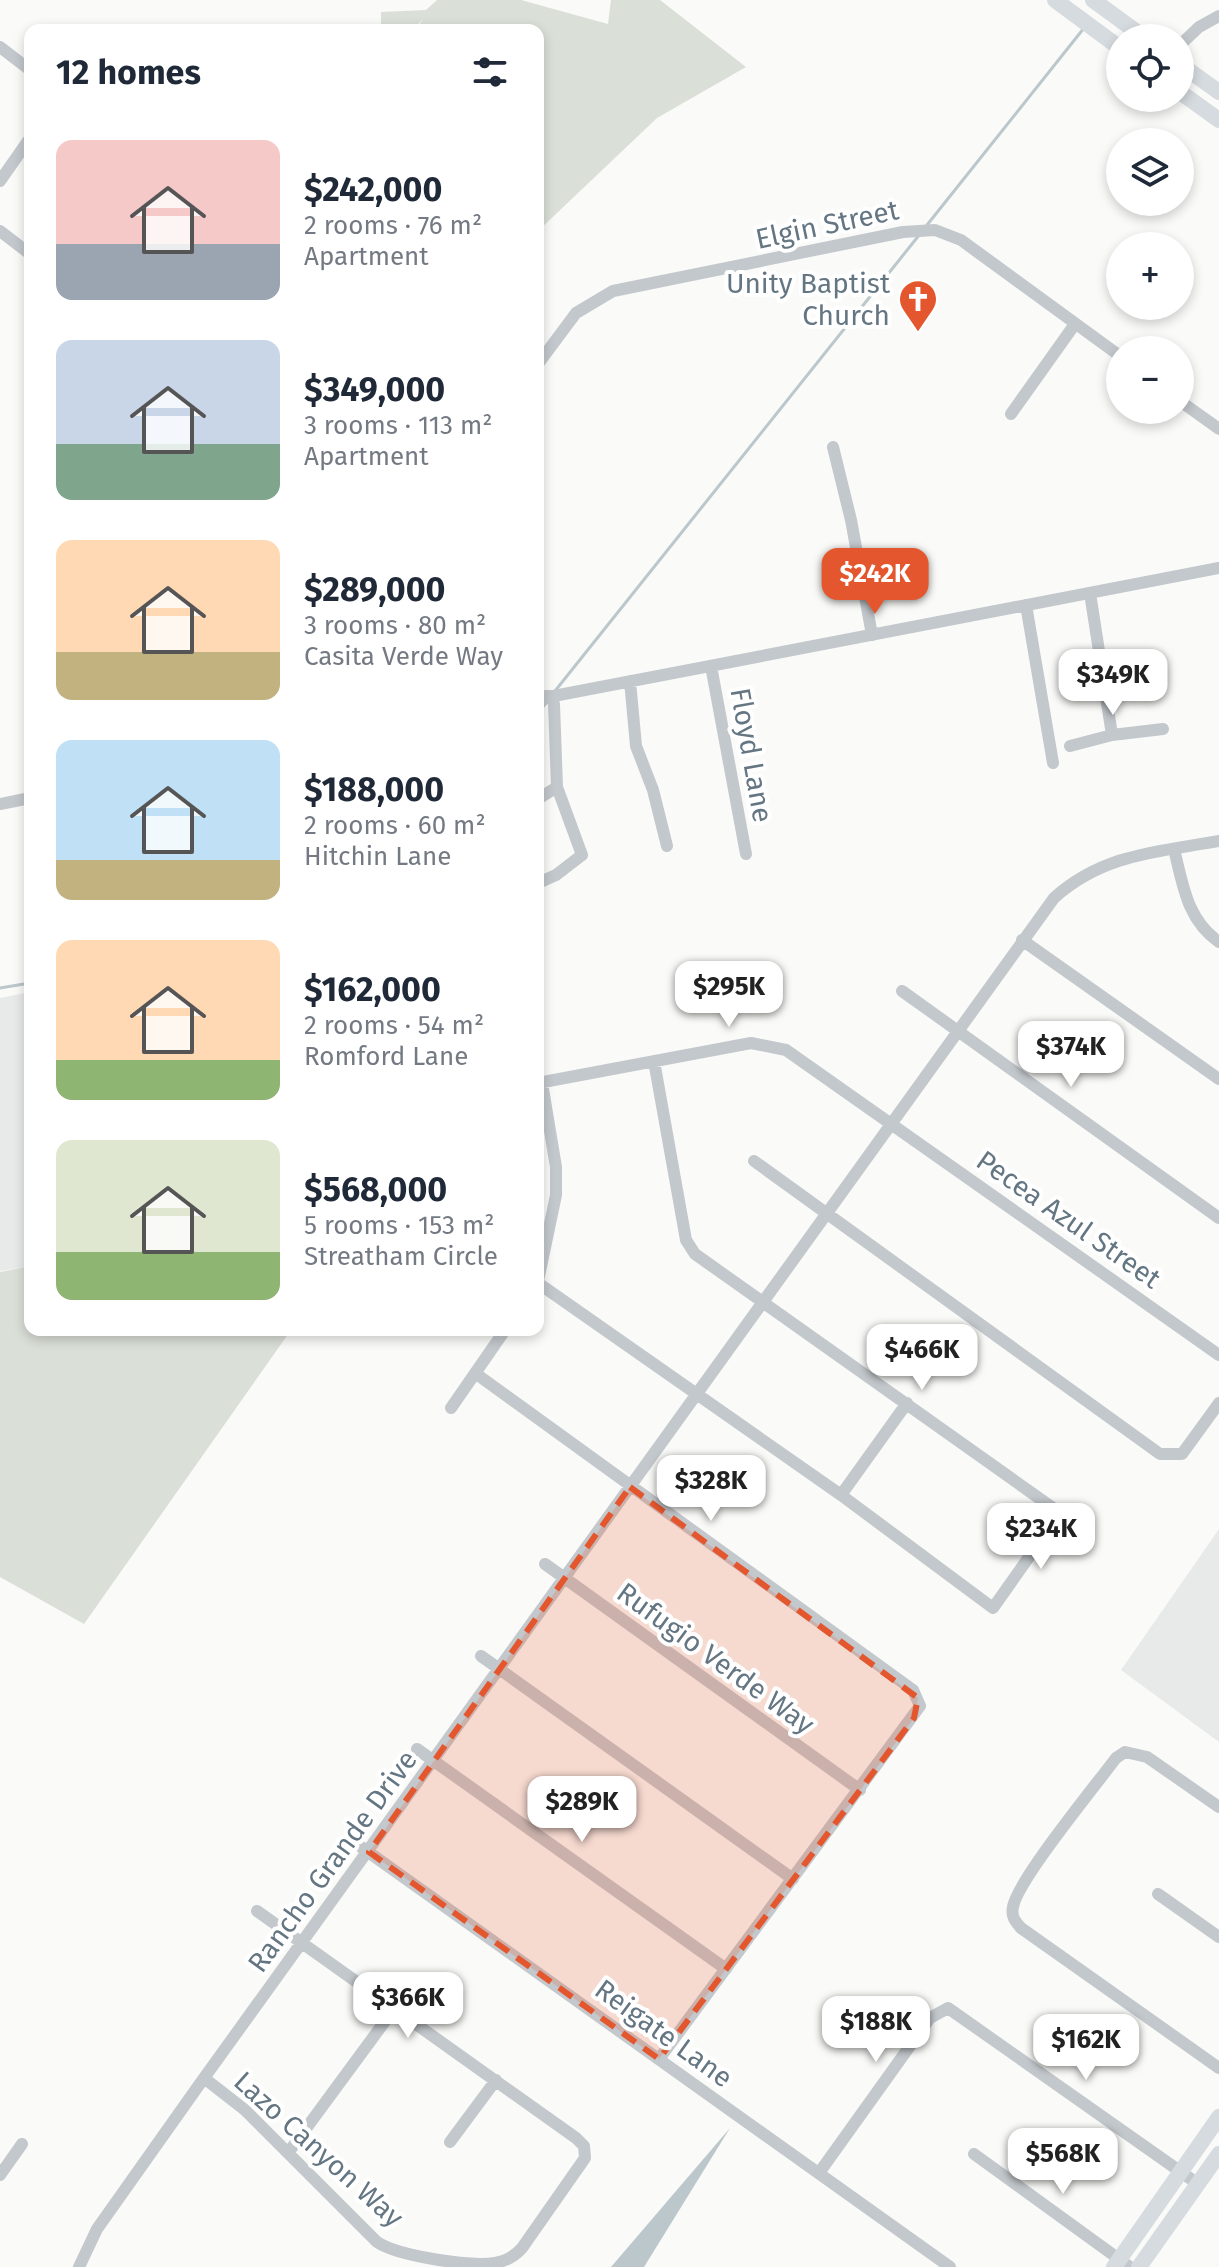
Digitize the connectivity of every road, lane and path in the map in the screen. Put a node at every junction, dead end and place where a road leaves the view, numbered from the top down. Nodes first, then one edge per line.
1 (1055, 0) edge
2 (1093, 0) edge
3 (1219, 16) edge
4 (1126, 24) edge
5 (1194, 32) edge
6 (1106, 37) edge
7 (0, 47) edge
8 (24, 65) edge
9 (1194, 74) edge
10 (1219, 92) edge
11 (1194, 102) edge
12 (1219, 120) edge
13 (24, 147) edge
14 (0, 181) edge
15 (0, 231) edge
16 (24, 249) edge
17 (1075, 324) junction
18 (1106, 346) edge
19 (544, 356) edge
20 (1194, 411) edge
21 (1011, 414) dead end
22 (1219, 429) edge
23 (833, 447) dead end
24 (1219, 568) edge
25 (1090, 593) junction
26 (1026, 605) junction
27 (872, 635) junction
28 (711, 666) junction
29 (630, 681) junction
30 (544, 697) edge
31 (544, 709) edge
32 (1163, 729) dead end
33 (1112, 735) junction
34 (1070, 746) dead end
35 (1053, 763) dead end
36 (557, 787) junction
37 (544, 795) edge
38 (24, 799) edge
39 (0, 804) edge
40 (1219, 841) edge
41 (667, 846) dead end
42 (1174, 849) junction
43 (746, 854) dead end
44 (544, 880) edge
45 (1022, 940) junction
46 (1219, 942) edge
47 (902, 991) dead end
48 (957, 1030) junction
49 (654, 1061) junction
50 (1219, 1079) edge
51 (544, 1082) edge
52 (544, 1104) edge
53 (892, 1122) junction
54 (754, 1161) dead end
55 (827, 1212) junction
56 (1219, 1218) edge
57 (544, 1253) edge
58 (544, 1286) edge
59 (761, 1304) junction
60 (501, 1336) edge
61 (1219, 1355) edge
62 (475, 1373) junction
63 (698, 1393) junction
64 (907, 1403) junction
65 (1219, 1403) edge
66 (451, 1408) dead end
67 (630, 1487) junction
68 (841, 1495) junction
69 (545, 1564) dead end
70 (565, 1579) junction
71 (481, 1656) dead end
72 (500, 1669) junction
73 (417, 1749) dead end
74 (434, 1761) junction
75 (860, 1790) junction
76 (1219, 1807) edge
77 (350, 1839) dead end
78 (369, 1852) junction
79 (793, 1879) junction
80 (1158, 1894) dead end
81 (257, 1911) dead end
82 (1219, 1937) edge
83 (302, 1943) junction
84 (726, 1969) junction
85 (394, 2009) junction
86 (659, 2059) junction
87 (1219, 2068) edge
88 (204, 2078) junction
89 (496, 2080) junction
90 (1219, 2117) edge
91 (450, 2142) dead end
92 (22, 2144) dead end
93 (288, 2153) junction
94 (974, 2154) dead end
95 (1219, 2154) edge
96 (1181, 2171) junction
97 (819, 2173) junction
98 (0, 2175) edge
99 (1198, 2184) junction
100 (1121, 2264) edge
101 (79, 2267) edge
102 (950, 2267) edge
103 (1139, 2267) edge

1 - 6 main road
2 - 4 main road
3 - 5 street
7 - 8 street
9 - 10 main road
11 - 12 main road
13 - 14 street
15 - 16 street
17 - 18 street, Elgin Street
17 - 19 street, Elgin Street
17 - 21 street
20 - 22 street
23 - 27 street
24 - 25 street
25 - 26 street
25 - 33 street
26 - 27 street
26 - 35 street
27 - 28 street
28 - 29 street
28 - 43 street, Floyd Lane
29 - 30 street
29 - 41 street
31 - 36 street
32 - 33 street
33 - 34 street
36 - 37 street
36 - 44 street
38 - 39 street
40 - 42 street, Rancho Grande Drive
42 - 45 street, Rancho Grande Drive
42 - 46 street
45 - 48 street, Rancho Grande Drive
45 - 50 street
47 - 48 street
48 - 53 street, Rancho Grande Drive
48 - 56 street
49 - 51 street, Pecea Azul Street
49 - 53 street, Pecea Azul Street
49 - 59 street
52 - 57 street
53 - 55 street, Rancho Grande Drive
53 - 61 street, Pecea Azul Street
54 - 55 street
55 - 59 street, Rancho Grande Drive
55 - 65 street
58 - 63 street
59 - 63 street, Rancho Grande Drive
59 - 64 street
60 - 62 street
62 - 66 street
62 - 67 street
63 - 67 street, Rancho Grande Drive
63 - 68 street
64 - 68 street
64 - 68 street
67 - 70 street, Rancho Grande Drive
67 - 75 street
69 - 70 street, Rufugio Verde Way
70 - 72 street, Rancho Grande Drive
70 - 75 street, Rufugio Verde Way
71 - 72 street
72 - 74 street, Rancho Grande Drive
72 - 79 street
73 - 74 street
74 - 78 street, Rancho Grande Drive
74 - 84 street
75 - 79 street
76 - 87 street
77 - 78 street, Reigate Lane
78 - 83 street, Rancho Grande Drive
78 - 86 street, Reigate Lane
79 - 84 street
80 - 82 street
81 - 83 street
83 - 85 street
83 - 88 street, Rancho Grande Drive
84 - 86 street
85 - 89 street
85 - 93 street
86 - 97 street, Reigate Lane
88 - 93 street, Lazo Canyon Way
88 - 101 street, Rancho Grande Drive
89 - 91 street
89 - 93 street, Lazo Canyon Way
90 - 96 main road
92 - 98 street
94 - 100 street
95 - 99 main road
96 - 97 street
96 - 99 street
96 - 100 main road
97 - 102 street, Reigate Lane
99 - 103 main road

